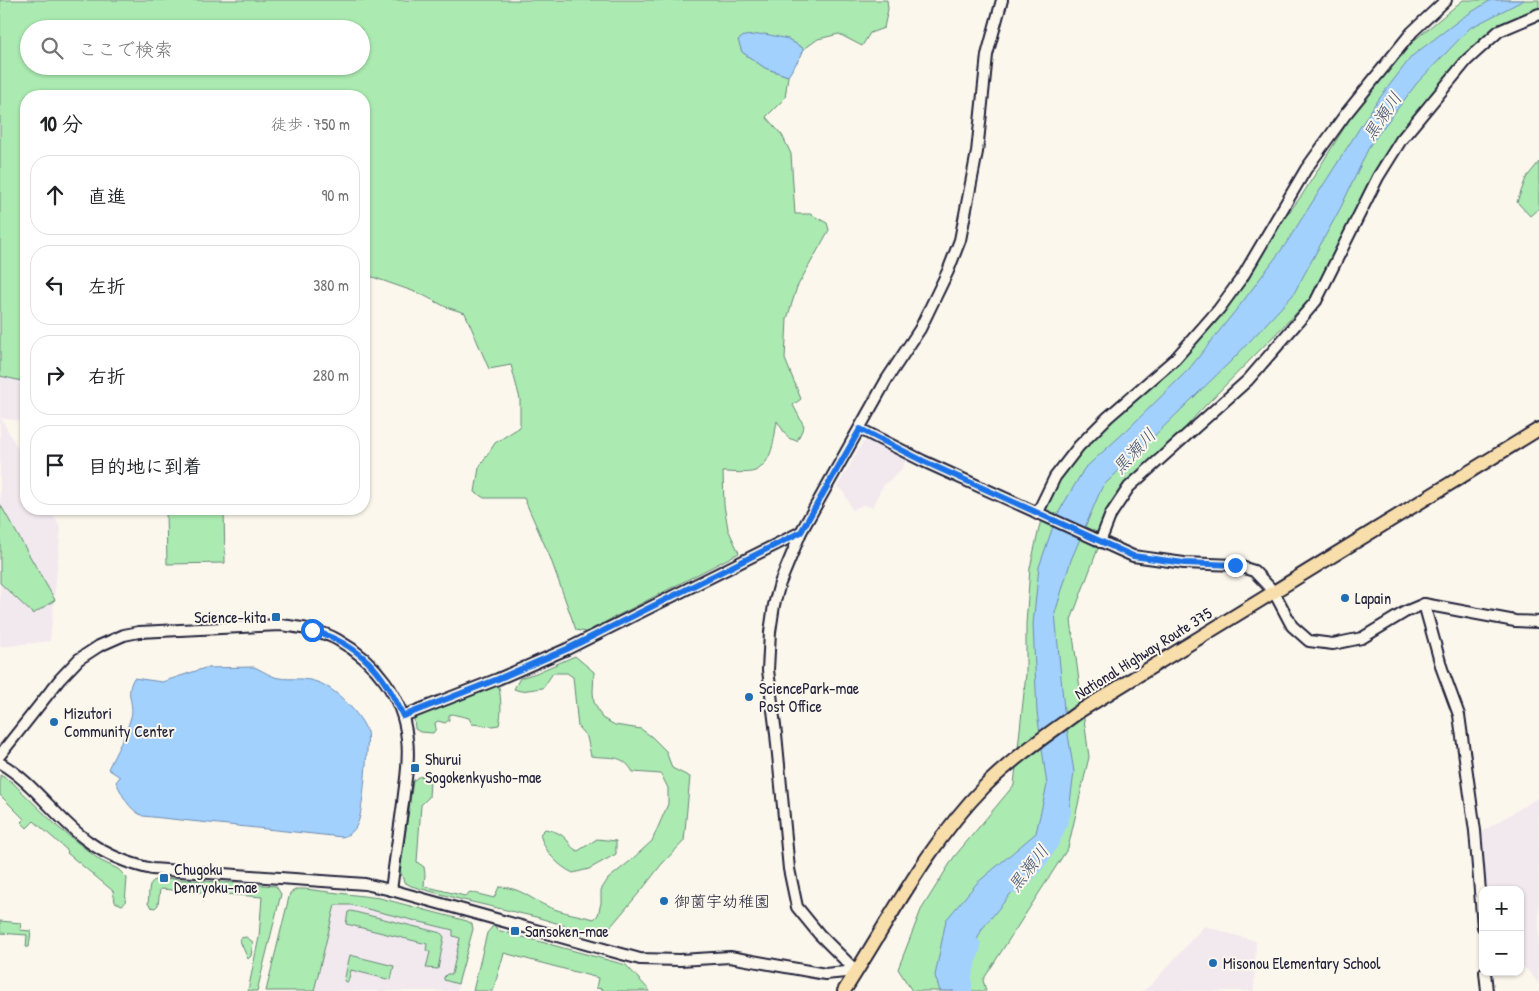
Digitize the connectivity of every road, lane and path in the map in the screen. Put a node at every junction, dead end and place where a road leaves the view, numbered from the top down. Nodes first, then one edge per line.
1 (1002, 0) edge
2 (1446, 0) edge
3 (1539, 14) edge
4 (860, 429) junction
5 (1539, 429) edge
6 (1037, 514) junction
7 (801, 532) junction
8 (1100, 542) junction
9 (1274, 592) junction
10 (1424, 604) junction
11 (1539, 622) edge
12 (403, 716) junction
13 (0, 756) edge
14 (0, 763) edge
15 (1480, 886) edge
16 (391, 890) junction
17 (856, 972) junction
18 (1486, 976) edge
19 (844, 991) edge
20 (1487, 991) edge

1 - 4 street
2 - 6 street
3 - 8 street
4 - 6 street
4 - 7 street
5 - 9 highway, National Highway Route 375
6 - 8 street
7 - 12 street
7 - 17 street
8 - 9 street
9 - 10 street
9 - 17 highway, National Highway Route 375
10 - 11 street
10 - 15 street
12 - 13 street
12 - 16 street
14 - 16 street
16 - 17 street
17 - 19 highway, National Highway Route 375
18 - 20 street

